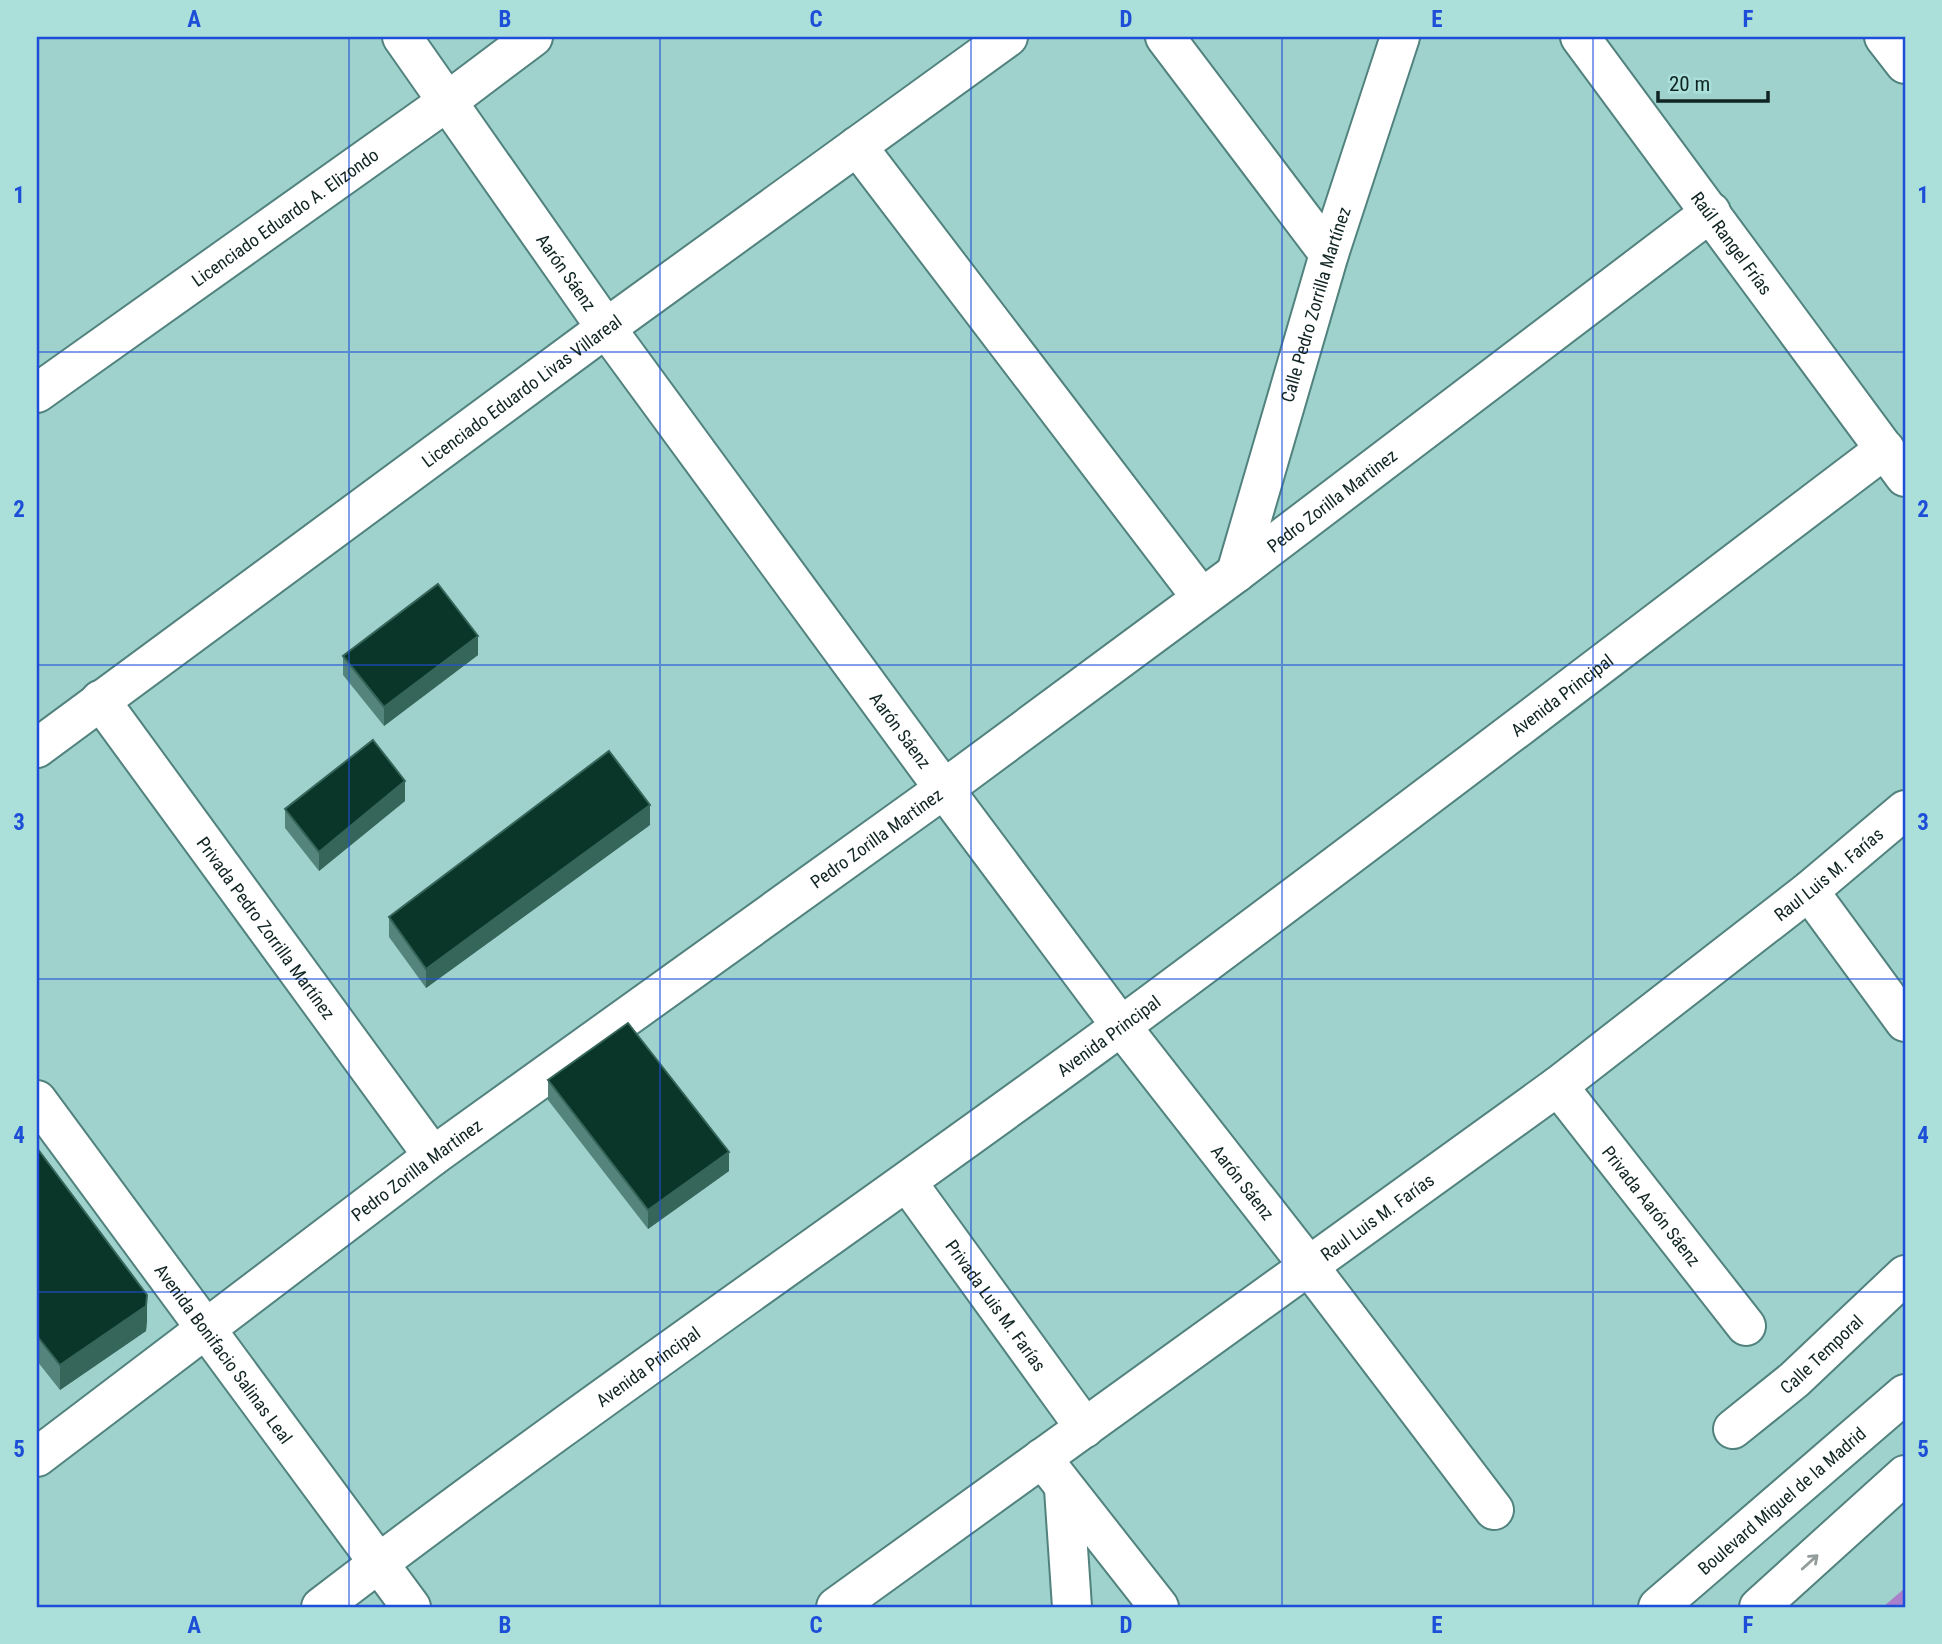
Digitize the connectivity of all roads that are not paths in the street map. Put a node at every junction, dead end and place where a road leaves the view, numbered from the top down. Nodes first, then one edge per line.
1 (402, 37) edge
2 (533, 37) edge
3 (1008, 37) edge
4 (1165, 37) edge
5 (1400, 37) edge
6 (1580, 37) edge
7 (1884, 37) edge
8 (1905, 64) edge
9 (448, 101) junction
10 (857, 146) junction
11 (1711, 212) junction
12 (1329, 254) junction
13 (606, 328) junction
14 (37, 393) edge
15 (1895, 463) edge
16 (1236, 573) junction
17 (1200, 597) junction
18 (100, 700) junction
19 (37, 748) edge
20 (944, 789) junction
21 (1905, 810) edge
22 (1810, 891) junction
23 (1905, 1022) edge
24 (1121, 1026) junction
25 (1558, 1086) junction
26 (38, 1105) edge
27 (433, 1156) junction
28 (907, 1182) junction
29 (1308, 1265) junction
30 (1905, 1275) edge
31 (1746, 1326) dead end
32 (206, 1330) junction
33 (1905, 1394) edge
34 (1086, 1428) junction
35 (1733, 1429) dead end
36 (37, 1457) edge
37 (1042, 1458) junction
38 (1905, 1475) edge
39 (1064, 1489) junction
40 (1494, 1510) dead end
41 (379, 1563) junction
42 (321, 1607) edge
43 (411, 1607) edge
44 (835, 1607) edge
45 (1072, 1607) edge
46 (1158, 1607) edge
47 (1658, 1607) edge
48 (1759, 1607) edge

1 - 9 main road, Aarón Sáenz
2 - 9 main road, Licenciado Eduardo A. Elizondo
3 - 10 main road, Licenciado Eduardo Livas Villareal
4 - 12 main road
5 - 12 main road, Calle Pedro Zorrilla Martínez
6 - 11 main road, Raúl Rangel Frías
7 - 8 main road
9 - 13 main road, Aarón Sáenz
9 - 14 main road, Licenciado Eduardo A. Elizondo
10 - 13 main road, Licenciado Eduardo Livas Villareal
10 - 17 main road
11 - 15 main road, Raúl Rangel Frías
11 - 16 main road, Pedro Zorilla Martinez
12 - 16 main road, Calle Pedro Zorrilla Martínez
13 - 18 main road, Licenciado Eduardo Livas Villareal
13 - 20 main road, Aarón Sáenz
15 - 24 main road, Avenida Principal
16 - 17 main road, Pedro Zorilla Martinez
17 - 20 main road, Pedro Zorilla Martinez
18 - 19 main road, Licenciado Eduardo Livas Villareal
18 - 27 main road, Privada Pedro Zorrilla Martínez
20 - 24 main road, Aarón Sáenz
20 - 27 main road, Pedro Zorilla Martinez
21 - 22 main road, Raul Luis M. Farías
22 - 23 main road
22 - 25 main road, Raul Luis M. Farías
24 - 28 main road, Avenida Principal
24 - 29 main road, Aarón Sáenz
25 - 29 main road, Raul Luis M. Farías
25 - 31 main road, Privada Aarón Sáenz
26 - 32 main road, Avenida Bonifacio Salinas Leal
27 - 32 main road, Pedro Zorilla Martinez
28 - 34 main road, Privada Luis M. Farías
28 - 41 main road, Avenida Principal
29 - 34 main road, Raul Luis M. Farías
29 - 40 main road, Aarón Sáenz
30 - 35 main road, Calle Temporal
32 - 36 main road, Pedro Zorilla Martinez
32 - 41 main road, Avenida Bonifacio Salinas Leal
33 - 47 main road, Boulevard Miguel de la Madrid
34 - 37 main road, Raul Luis M. Farías
37 - 39 main road
37 - 44 main road, Raul Luis M. Farías
48 -> 38 main road
39 - 45 main road
39 - 46 main road
41 - 42 main road, Avenida Principal
41 - 43 main road, Avenida Bonifacio Salinas Leal

